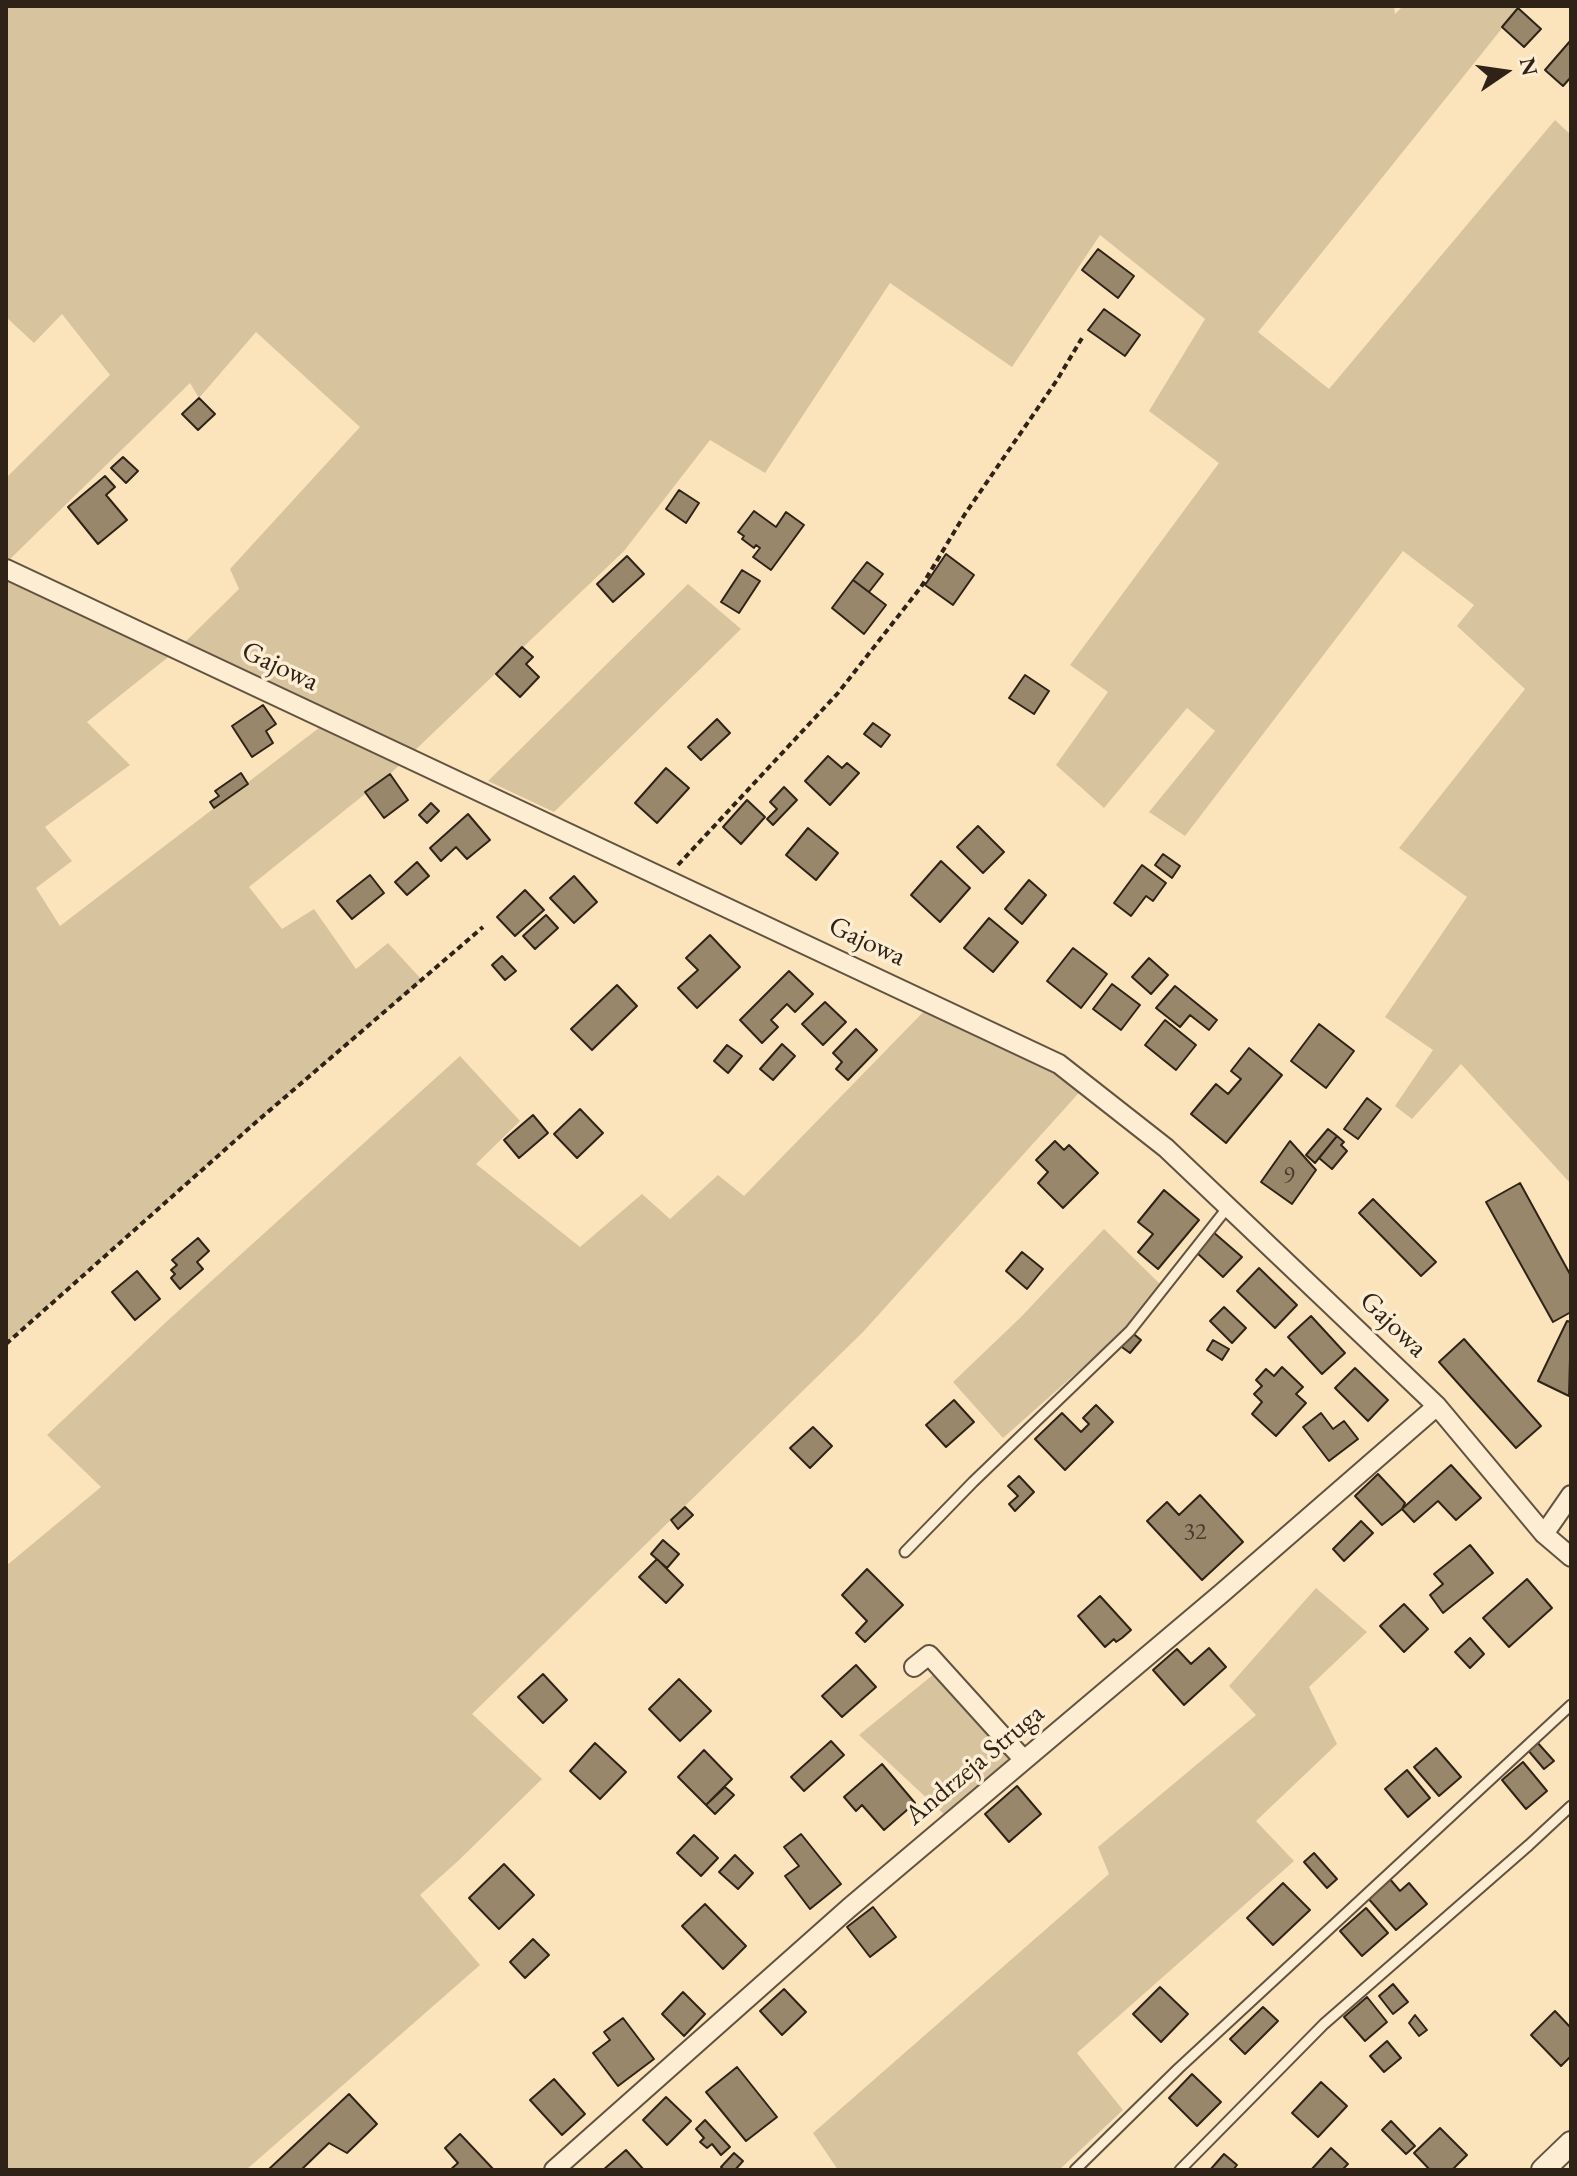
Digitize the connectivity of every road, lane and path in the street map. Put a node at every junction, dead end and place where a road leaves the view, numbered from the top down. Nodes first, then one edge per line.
1 (1082, 338) dead end
2 (6, 569) edge
3 (666, 878) junction
4 (483, 927) dead end
5 (1228, 1207) junction
6 (6, 1344) edge
7 (1437, 1406) junction
8 (1571, 1495) edge
9 (1544, 1534) junction
10 (905, 1552) dead end
11 (1571, 1557) edge
12 (914, 1667) dead end
13 (1571, 1705) edge
14 (1024, 1760) junction
15 (1571, 1806) edge
16 (1571, 2143) edge
17 (554, 2170) edge
18 (1075, 2170) edge
19 (1180, 2170) edge
20 (1543, 2170) edge

1 - 3 path
2 - 3 street, Gajowa
3 - 5 street, Gajowa
4 - 6 path
5 - 7 street, Gajowa
5 - 10 lane
7 - 9 street, Gajowa
7 - 14 street, Andrzeja Struga
8 - 9 street
9 - 11 street, Gajowa
12 - 14 street
13 - 18 lane
14 - 17 street, Andrzeja Struga
15 - 19 lane
16 - 20 street

